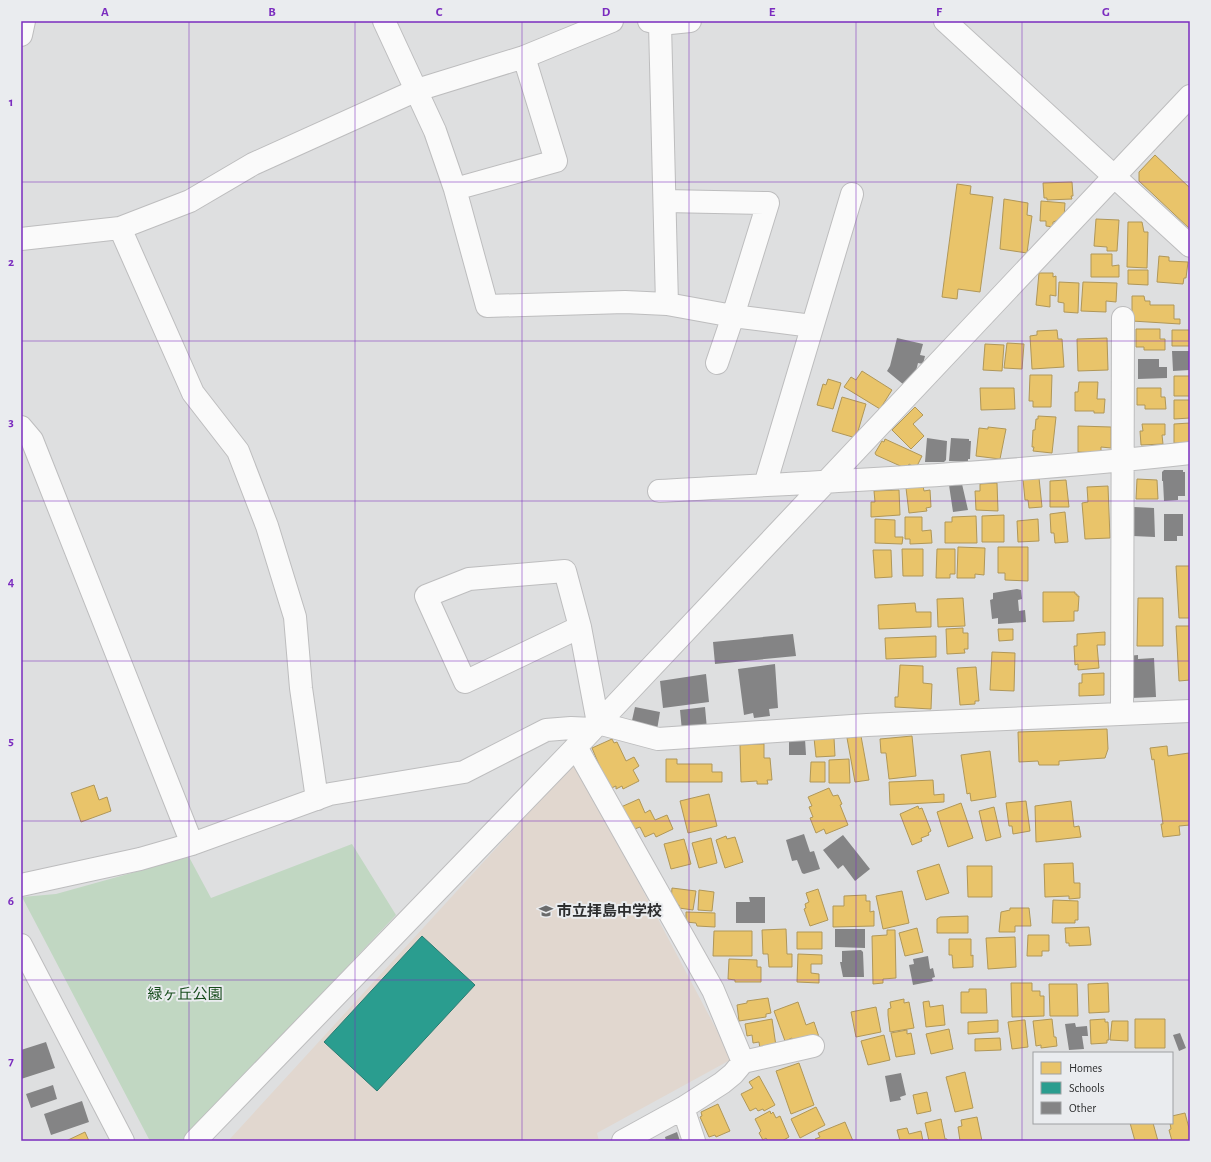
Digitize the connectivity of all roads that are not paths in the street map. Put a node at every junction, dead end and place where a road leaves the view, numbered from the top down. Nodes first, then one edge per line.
1 (384, 21) edge
2 (612, 21) edge
3 (690, 21) edge
4 (945, 21) edge
5 (654, 22) edge
6 (524, 57) junction
7 (417, 90) junction
8 (1190, 96) edge
9 (1114, 177) junction
10 (455, 189) junction
11 (852, 194) dead end
12 (665, 201) junction
13 (120, 228) junction
14 (21, 239) edge
15 (1190, 246) edge
16 (668, 304) junction
17 (733, 316) junction
18 (1123, 318) dead end
19 (812, 326) junction
20 (717, 363) dead end
21 (21, 427) edge
22 (1190, 453) edge
23 (1123, 461) junction
24 (825, 482) junction
25 (765, 485) junction
26 (659, 491) dead end
27 (580, 627) junction
28 (1190, 711) edge
29 (1122, 714) junction
30 (595, 726) junction
31 (576, 747) junction
32 (317, 799) junction
33 (192, 844) junction
34 (21, 885) edge
35 (21, 945) edge
36 (813, 1046) dead end
37 (743, 1062) junction
38 (683, 1108) junction
39 (123, 1141) edge
40 (195, 1141) edge
41 (623, 1141) edge
42 (694, 1141) edge

1 - 7 street
2 - 6 street
3 - 5 street
4 - 9 street
5 - 12 street
6 - 7 street
6 - 10 street
7 - 10 street
7 - 13 street
8 - 9 street
9 - 15 street
9 - 24 street
10 - 16 street
11 - 19 street
12 - 16 street
12 - 17 street
13 - 14 street
13 - 32 street
16 - 17 street
17 - 19 street
17 - 20 street
18 - 23 street
19 - 25 street
21 - 33 street
22 - 23 street
23 - 24 street
23 - 29 street
24 - 25 street
24 - 30 street
25 - 26 street
27 - 27 street
27 - 30 street
28 - 29 street
29 - 30 street
30 - 31 street
30 - 32 street
31 - 37 street
31 - 40 street
32 - 33 street
33 - 34 street
35 - 39 street
36 - 37 street
37 - 38 street
38 - 41 street
38 - 42 street

